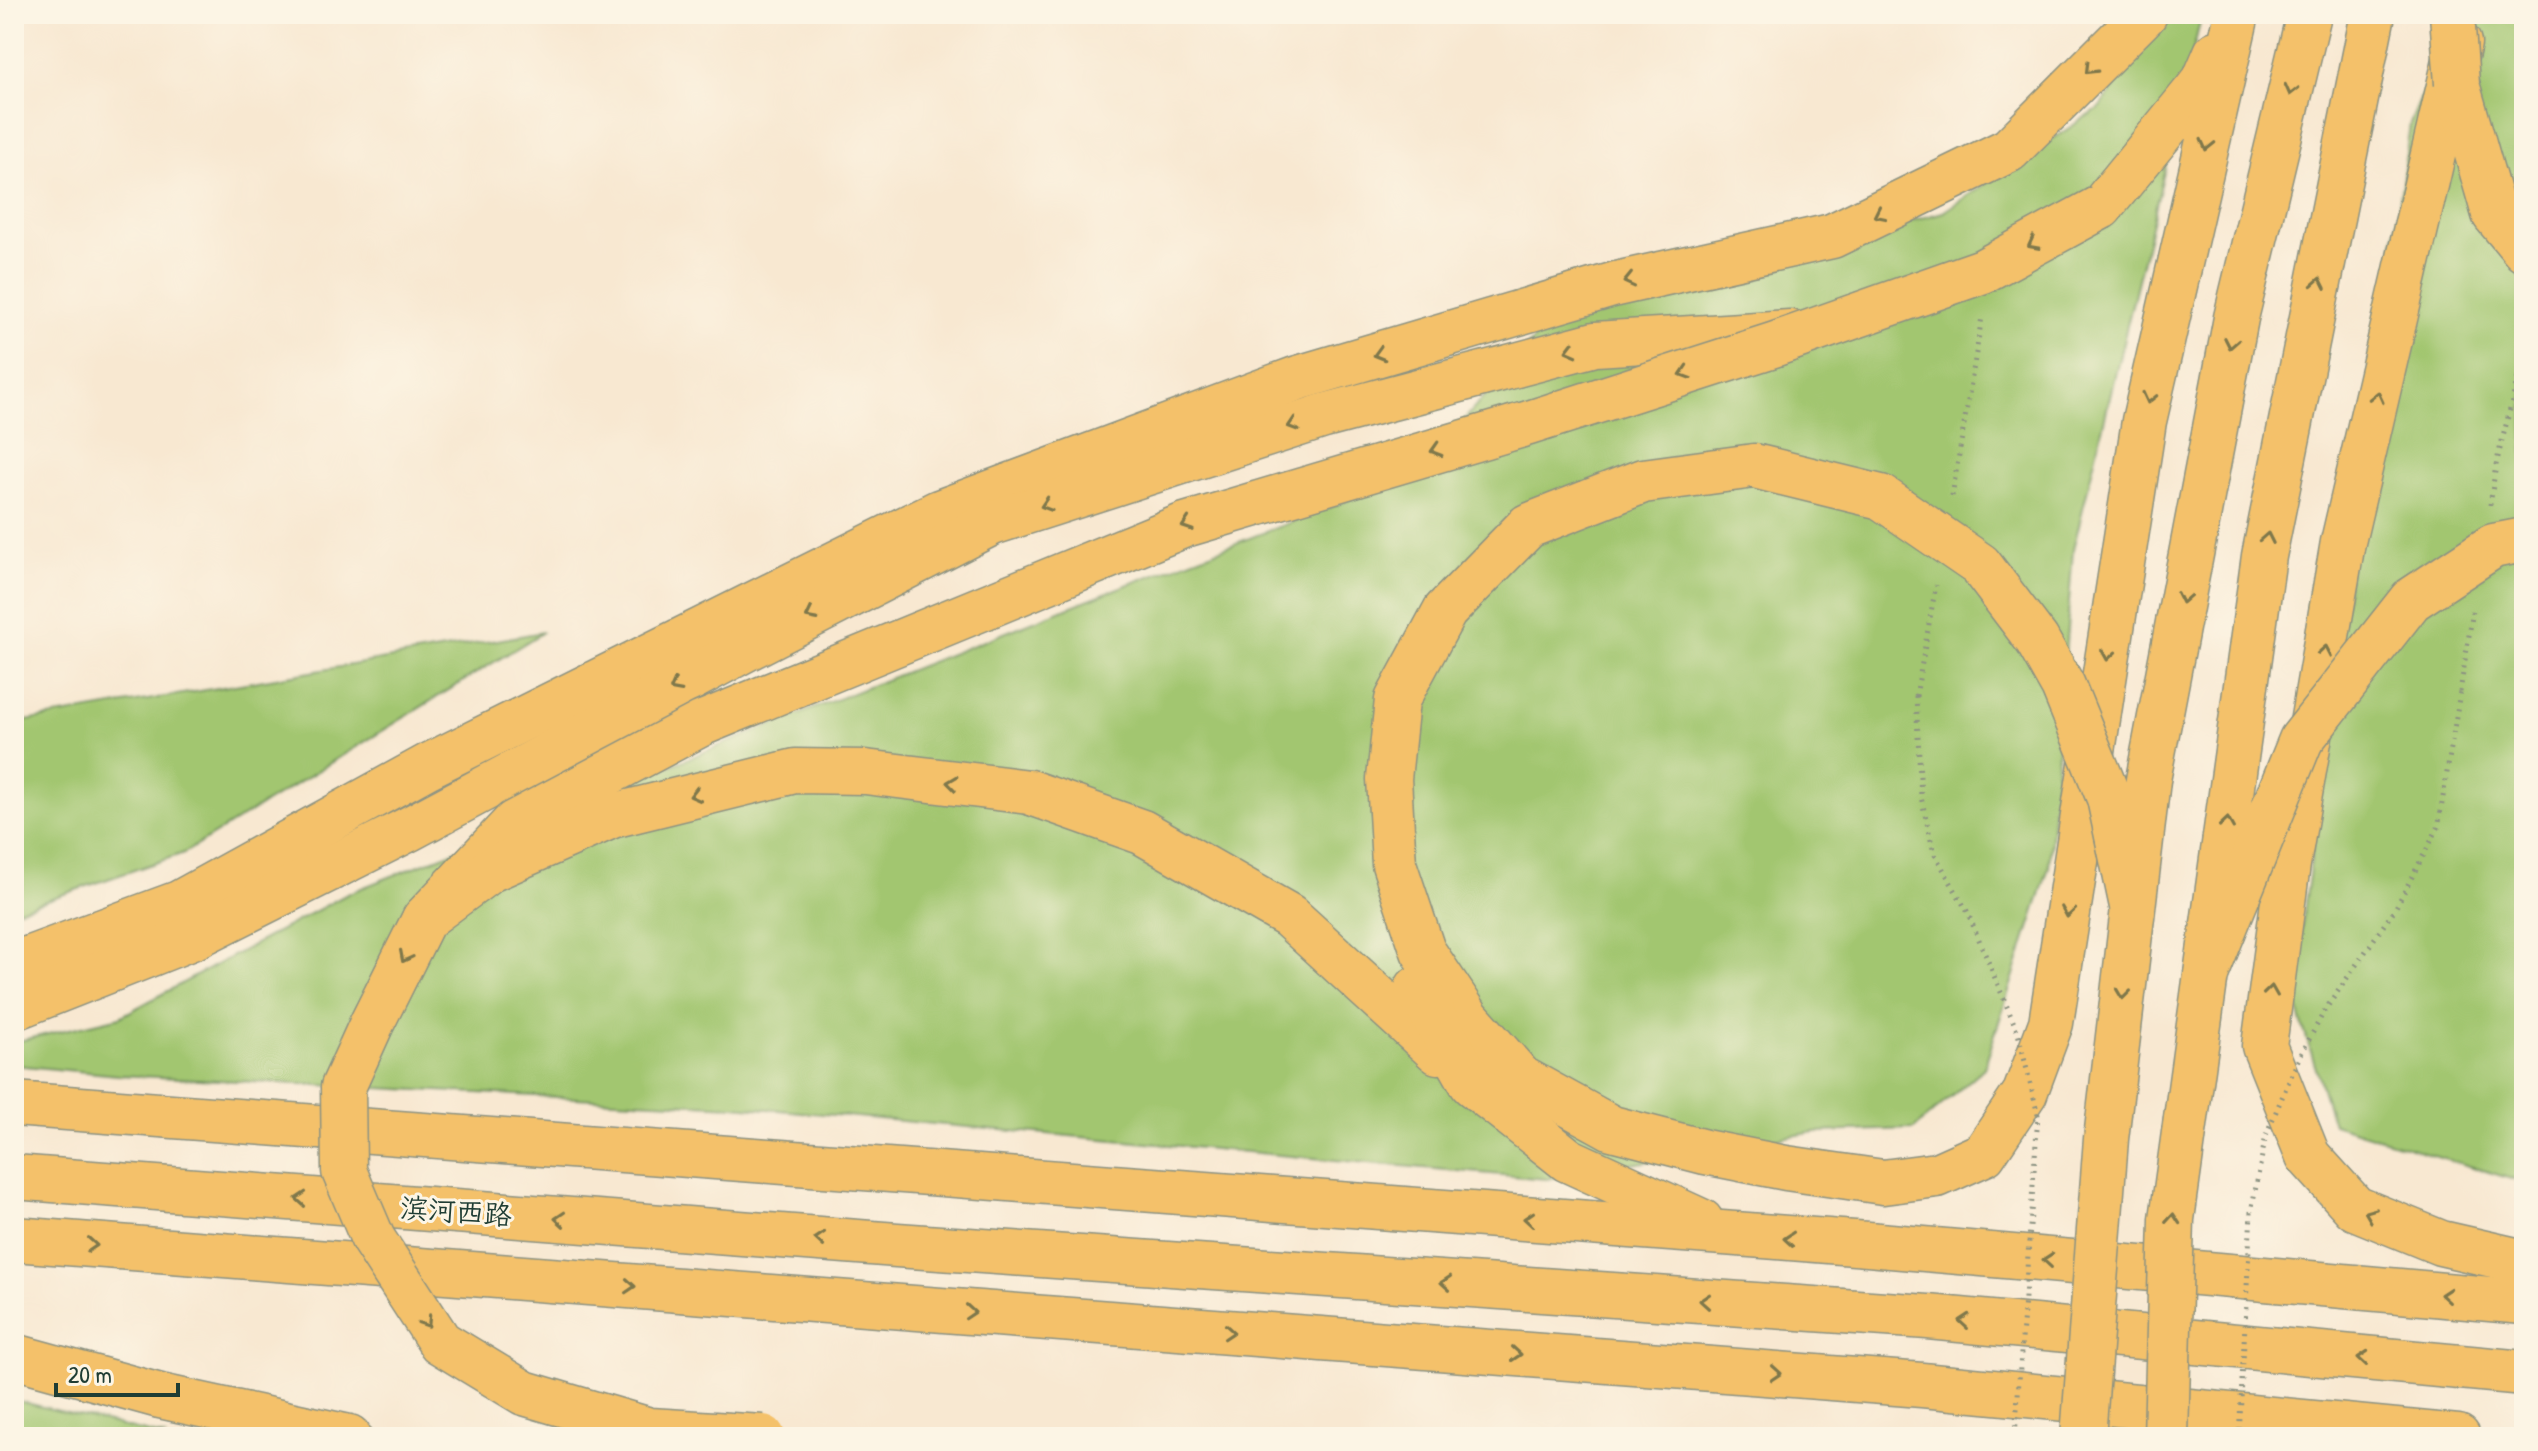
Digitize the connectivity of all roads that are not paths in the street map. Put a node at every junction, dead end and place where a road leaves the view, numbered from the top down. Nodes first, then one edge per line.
1 (2145, 14) edge
2 (2235, 14) edge
3 (2309, 14) edge
4 (2373, 14) edge
5 (2452, 14) edge
6 (2466, 14) edge
7 (2524, 250) edge
8 (1816, 330) junction
9 (2524, 540) edge
10 (1389, 779) junction
11 (2133, 911) junction
12 (424, 919) junction
13 (14, 964) edge
14 (2207, 972) junction
15 (14, 1008) edge
16 (1472, 1084) junction
17 (14, 1104) edge
18 (14, 1177) edge
19 (1728, 1234) junction
20 (14, 1239) edge
21 (2524, 1262) edge
22 (2524, 1302) edge
23 (14, 1356) edge
24 (2524, 1373) edge
25 (1971, 1389) junction
26 (349, 1437) edge
27 (763, 1437) edge
28 (2083, 1437) edge
29 (2099, 1437) edge
30 (2166, 1437) edge
31 (2458, 1437) edge

1 -> 13 main road
2 -> 8 main road, bridge
2 -> 10 main road
3 -> 11 main road, bridge
14 -> 4 main road, bridge
5 - 7 main road, bridge
21 -> 6 main road
8 -> 12 main road, bridge
8 -> 15 main road, bridge
9 - 14 main road, bridge
10 - 11 main road, bridge
10 - 16 main road
11 -> 28 main road, bridge
16 -> 12 main road, bridge
12 -> 27 main road, bridge
30 -> 14 main road, bridge
16 - 19 main road
19 -> 17 main road
24 -> 18 main road, 滨河西路
22 -> 19 main road
20 -> 25 main road
23 - 26 main road
25 - 29 main road
25 - 31 main road

